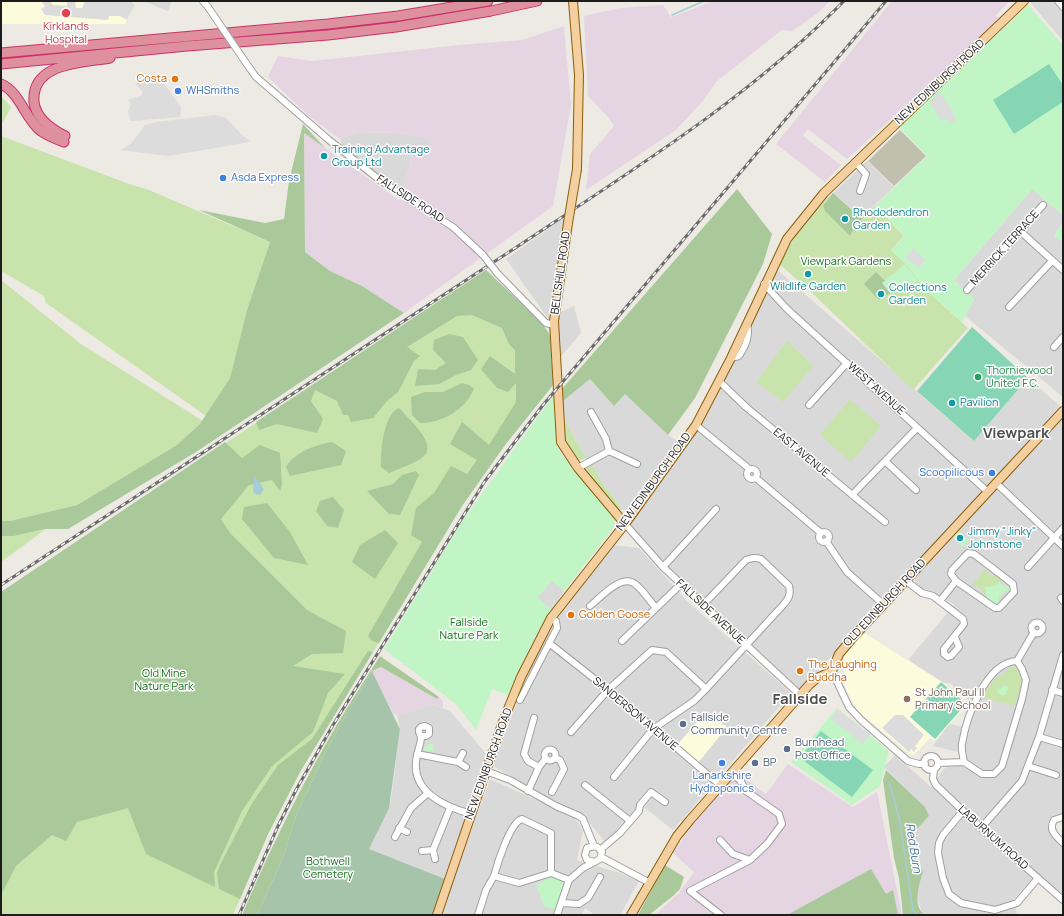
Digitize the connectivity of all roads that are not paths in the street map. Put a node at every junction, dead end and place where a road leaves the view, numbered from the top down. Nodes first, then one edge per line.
1 (203, 1) edge
2 (488, 1) edge
3 (537, 1) edge
4 (573, 1) edge
5 (1024, 1) edge
6 (1058, 1) edge
7 (1063, 7) edge
8 (187, 46) junction
9 (1, 53) edge
10 (1, 64) edge
11 (1, 84) edge
12 (855, 162) junction
13 (864, 182) junction
14 (871, 186) dead end
15 (860, 190) dead end
16 (1044, 205) dead end
17 (1020, 230) junction
18 (1052, 260) junction
19 (1063, 270) edge
20 (764, 284) junction
21 (968, 290) dead end
22 (1009, 307) dead end
23 (554, 325) junction
24 (1063, 337) edge
25 (1054, 347) dead end
26 (847, 363) junction
27 (719, 381) junction
28 (810, 405) dead end
29 (1063, 411) edge
30 (591, 412) dead end
31 (696, 424) junction
32 (917, 428) junction
33 (608, 451) junction
34 (885, 461) junction
35 (637, 464) dead end
36 (747, 467) dead end
37 (578, 468) junction
38 (756, 478) dead end
39 (996, 483) junction
40 (916, 490) dead end
41 (988, 492) junction
42 (852, 495) junction
43 (716, 509) dead end
44 (885, 522) dead end
45 (625, 524) junction
46 (1063, 528) edge
47 (1054, 538) junction
48 (1063, 546) edge
49 (1028, 566) dead end
50 (663, 567) junction
51 (905, 580) junction
52 (956, 581) junction
53 (681, 584) junction
54 (940, 601) junction
55 (883, 604) junction
56 (703, 605) junction
57 (590, 606) dead end
58 (656, 608) junction
59 (551, 618) junction
60 (1034, 632) dead end
61 (955, 637) dead end
62 (622, 641) dead end
63 (549, 643) junction
64 (747, 645) junction
65 (1063, 655) edge
66 (1017, 661) junction
67 (832, 671) junction
68 (706, 689) junction
69 (608, 690) junction
70 (1052, 690) junction
71 (1063, 693) edge
72 (800, 695) junction
73 (520, 700) dead end
74 (534, 718) dead end
75 (653, 729) junction
76 (571, 732) dead end
77 (421, 736) dead end
78 (1039, 737) junction
79 (1063, 744) edge
80 (463, 753) dead end
81 (417, 754) junction
82 (546, 758) junction
83 (555, 758) junction
84 (458, 762) junction
85 (964, 762) junction
86 (938, 763) junction
87 (925, 764) junction
88 (1028, 766) junction
89 (466, 767) dead end
90 (539, 767) junction
91 (486, 770) junction
92 (934, 770) junction
93 (731, 773) junction
94 (1056, 775) dead end
95 (614, 777) dead end
96 (585, 785) dead end
97 (720, 785) junction
98 (528, 791) junction
99 (552, 792) dead end
100 (428, 793) junction
101 (664, 802) dead end
102 (450, 808) junction
103 (963, 811) junction
104 (471, 814) junction
105 (1063, 817) edge
106 (630, 821) junction
107 (586, 826) junction
108 (399, 828) junction
109 (981, 828) junction
110 (407, 832) dead end
111 (396, 837) dead end
112 (720, 840) dead end
113 (1063, 843) edge
114 (594, 846) junction
115 (433, 850) junction
116 (600, 850) junction
117 (422, 851) dead end
118 (585, 853) junction
119 (601, 857) junction
120 (435, 859) dead end
121 (750, 860) junction
122 (594, 862) junction
123 (551, 873) junction
124 (576, 873) junction
125 (494, 876) junction
126 (600, 877) dead end
127 (1038, 878) junction
128 (569, 880) junction
129 (650, 882) junction
130 (1063, 900) edge
131 (562, 903) junction
132 (437, 915) edge
133 (478, 915) edge
134 (557, 915) edge
135 (631, 915) edge
136 (721, 915) edge

1 - 23 street, FALLSIDE ROAD, bridge
2 - 9 highway
3 - 8 highway
4 - 23 main road, BELLSHILL ROAD, bridge
5 - 12 main road, NEW EDINBURGH ROAD
6 - 7 street
8 - 10 highway
8 - 11 highway
12 - 13 street
12 - 20 main road, NEW EDINBURGH ROAD
13 - 14 street
13 - 15 street
16 - 17 street, MERRICK TERRACE
17 - 18 street
17 - 21 street, MERRICK TERRACE
18 - 19 street
18 - 22 street
20 - 26 street, WEST AVENUE
20 - 27 main road, NEW EDINBURGH ROAD
23 - 37 main road, BELLSHILL ROAD
24 - 25 street
26 - 28 street
26 - 32 street, WEST AVENUE
27 - 31 main road, NEW EDINBURGH ROAD
27 - 42 street, EAST AVENUE
29 - 39 main road, OLD EDINBURGH ROAD
30 - 33 street
31 - 36 street
31 - 45 main road, NEW EDINBURGH ROAD
32 - 34 street
32 - 41 street, WEST AVENUE
33 - 35 street
33 - 37 street
34 - 40 street
34 - 42 street
37 - 45 main road, BELLSHILL ROAD
38 - 55 street
39 - 41 main road, OLD EDINBURGH ROAD
39 - 47 street
41 - 51 main road, OLD EDINBURGH ROAD
42 - 44 street, EAST AVENUE
43 - 50 street
45 - 50 street, FALLSIDE AVENUE
45 - 59 main road, NEW EDINBURGH ROAD
46 - 47 street
47 - 48 street
47 - 49 street
50 - 53 street, FALLSIDE AVENUE
51 - 54 street
51 - 55 main road, OLD EDINBURGH ROAD
52 - 52 street
52 - 54 street
53 - 56 street, FALLSIDE AVENUE
53 - 58 street
54 - 61 street
55 - 67 main road, OLD EDINBURGH ROAD
56 - 64 street, FALLSIDE AVENUE
56 - 64 street
57 - 58 street
58 - 62 street
59 - 63 street, NEW EDINBURGH ROAD
59 - 91 main road, NEW EDINBURGH ROAD
60 - 66 street
63 - 69 street, SANDERSON AVENUE
63 - 73 street, NEW EDINBURGH ROAD
64 - 68 street
64 - 72 street, FALLSIDE AVENUE
65 - 70 street
66 - 85 street
66 - 85 street
67 - 72 main road
67 - 87 street
68 - 69 street
68 - 75 street
69 - 75 street, SANDERSON AVENUE
69 - 76 street
70 - 71 street
70 - 78 street
72 - 93 main road
74 - 90 street
75 - 95 street
75 - 97 street, SANDERSON AVENUE
77 - 81 street
78 - 79 street
78 - 88 street
80 - 84 street
81 - 84 street
81 - 100 street
82 - 83 street
82 - 83 street
82 - 90 street
83 - 99 street
84 - 89 street
85 - 86 street
86 - 87 street
86 - 92 street
87 - 92 street
88 - 94 street
88 - 109 street
90 - 98 street
91 - 98 street
91 - 104 main road, NEW EDINBURGH ROAD
92 - 103 street, LABURNUM ROAD
93 - 97 main road
93 - 121 street
96 - 106 street
97 - 129 main road
98 - 107 street
100 - 102 street
100 - 108 street
101 - 106 street
102 - 104 street
102 - 115 street
103 - 109 street, LABURNUM ROAD
103 - 127 street
104 - 132 main road, NEW EDINBURGH ROAD
105 - 113 street
106 - 116 street
107 - 114 street
107 - 118 street
108 - 110 street
108 - 111 street
109 - 127 street, LABURNUM ROAD
112 - 121 street
114 - 116 street
114 - 118 street
115 - 117 street
115 - 120 street
116 - 119 street
118 - 122 street
118 - 124 street
119 - 122 street
119 - 129 street
121 - 136 street
122 - 124 street
123 - 125 street
123 - 125 street
123 - 128 street
124 - 128 street
125 - 133 street
126 - 131 street
127 - 130 street, LABURNUM ROAD
128 - 131 street
129 - 135 main road
131 - 134 street

